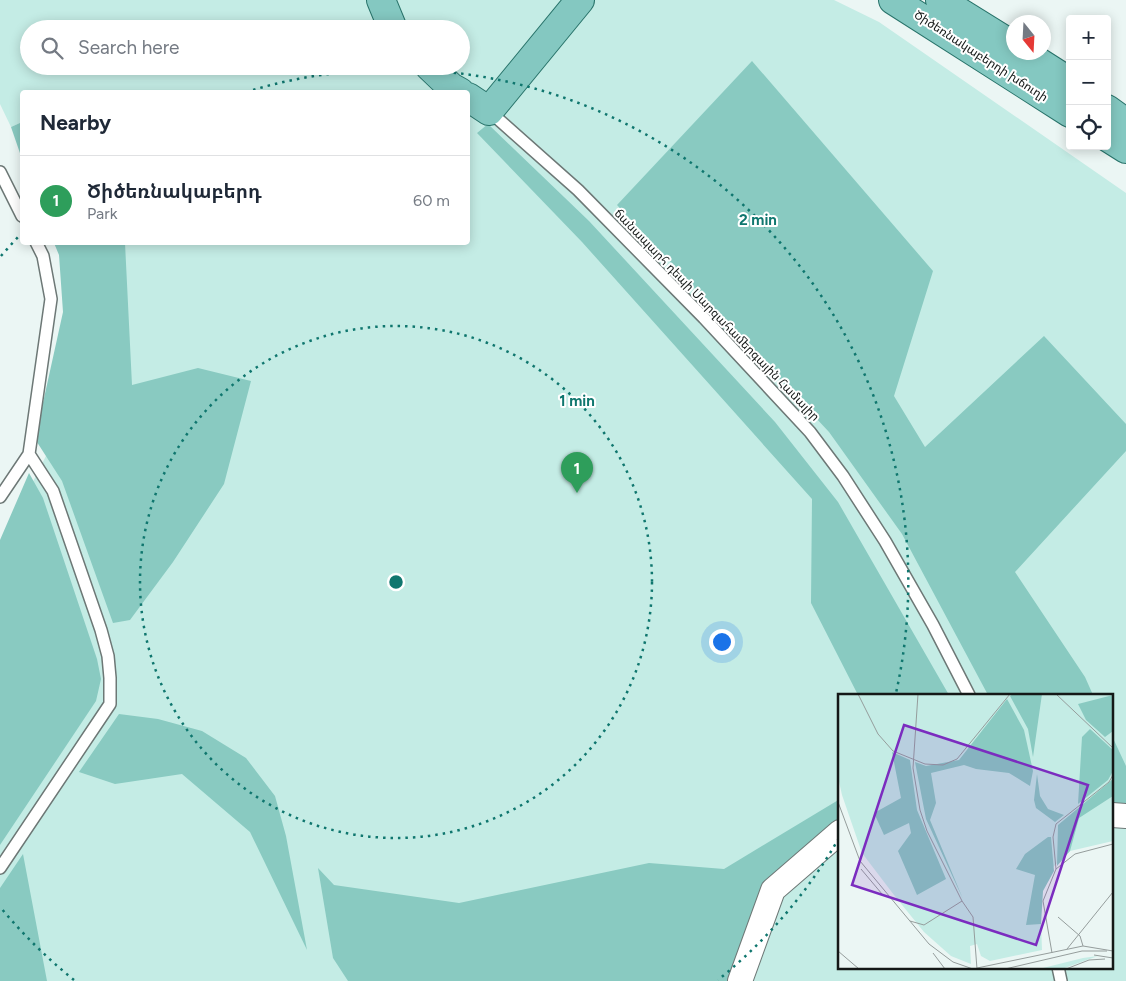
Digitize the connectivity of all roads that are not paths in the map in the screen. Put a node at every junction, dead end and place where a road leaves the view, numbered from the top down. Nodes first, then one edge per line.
1 (381, 0) edge
2 (580, 0) edge
3 (893, 0) edge
4 (940, 0) edge
5 (390, 20) edge
6 (1006, 41) edge
7 (1036, 60) edge
8 (440, 75) edge
9 (1066, 79) edge
10 (458, 90) edge
11 (478, 104) edge
12 (1066, 110) edge
13 (1111, 112) edge
14 (1126, 123) edge
15 (1111, 140) edge
16 (1126, 149) edge
17 (0, 172) edge
18 (20, 212) edge
19 (38, 245) edge
20 (29, 454) junction
21 (0, 497) edge
22 (968, 694) edge
23 (838, 834) edge
24 (0, 868) edge
25 (1058, 968) edge
26 (740, 981) edge
27 (1061, 981) edge

1 - 5 main road
2 - 11 main road
3 - 12 main road, Ծիծեռնակաբերդի խճուղի
4 - 6 main road, Ծիծեռնակաբերդի խճուղի
7 - 9 main road, Ծիծեռնակաբերդի խճուղի
8 - 10 main road
11 - 22 lane, ճանապարհ դեպի Մարզահամերգային Համալիր
13 - 14 main road
15 - 16 main road
17 - 18 lane
19 - 20 lane
20 - 21 lane
20 - 24 lane
23 - 26 street
25 - 27 lane

